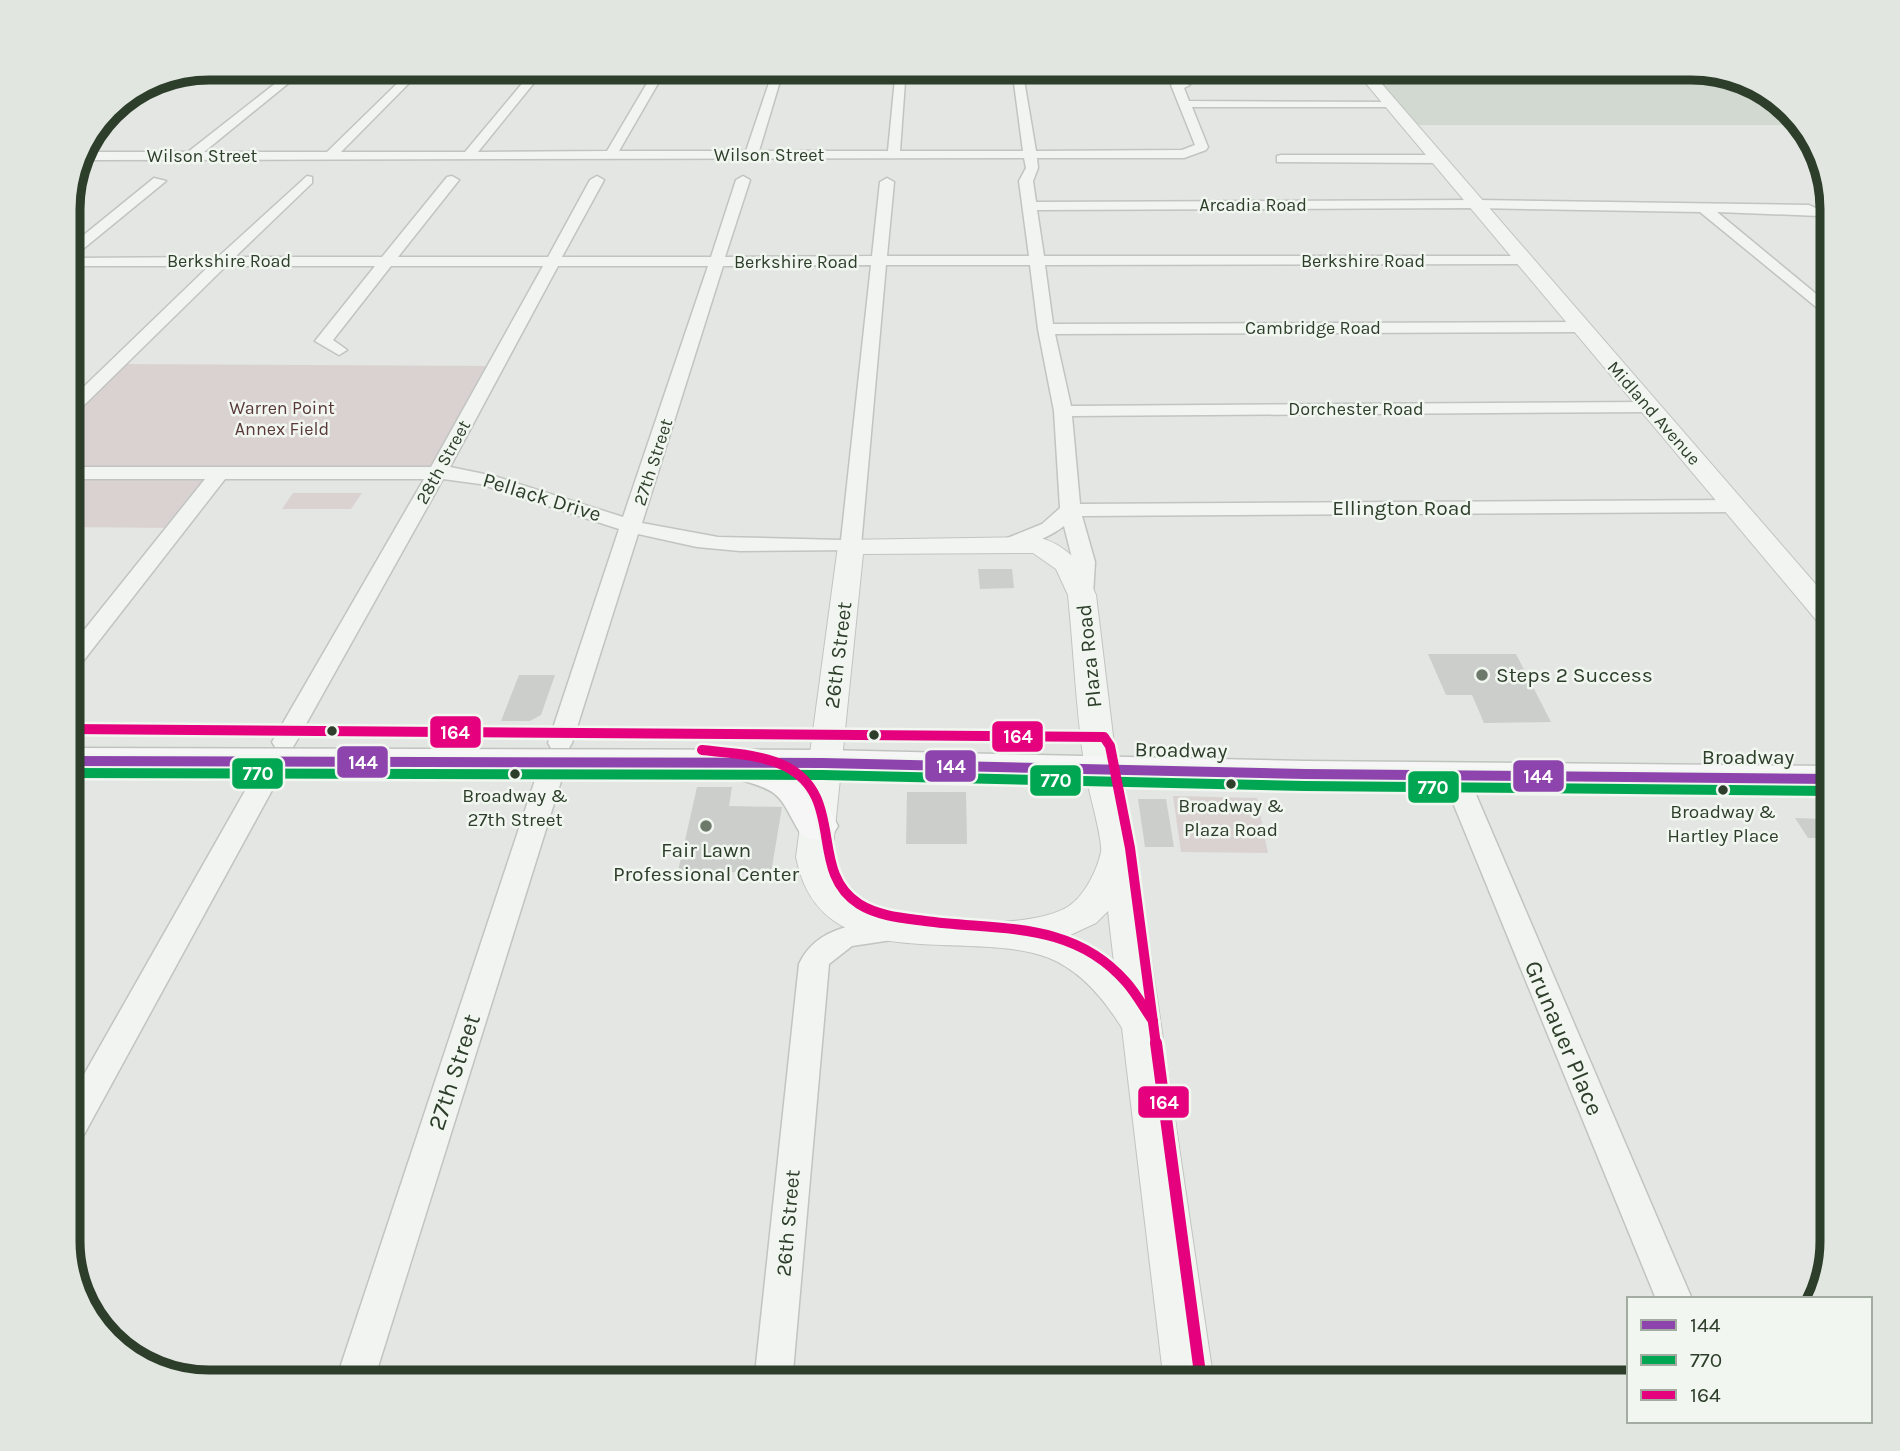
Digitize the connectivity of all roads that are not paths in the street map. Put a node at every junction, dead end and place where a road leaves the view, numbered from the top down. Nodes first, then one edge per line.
1 (1019, 80) edge
2 (1371, 80) edge
3 (286, 81) edge
4 (406, 81) edge
5 (531, 81) edge
6 (655, 81) edge
7 (775, 81) edge
8 (900, 81) edge
9 (1184, 85) dead end
10 (1185, 104) junction
11 (1392, 104) junction
12 (894, 154) junction
13 (1030, 154) junction
14 (470, 155) junction
15 (611, 155) junction
16 (751, 155) junction
17 (92, 156) edge
18 (191, 156) junction
19 (330, 156) junction
20 (1281, 159) dead end
21 (1438, 159) junction
22 (307, 180) dead end
23 (452, 180) dead end
24 (597, 180) dead end
25 (743, 180) dead end
26 (159, 181) dead end
27 (887, 182) dead end
28 (1478, 205) junction
29 (1030, 206) junction
30 (1704, 208) junction
31 (1815, 213) dead end
32 (81, 244) edge
33 (1524, 260) junction
34 (220, 261) junction
35 (387, 261) junction
36 (552, 261) junction
37 (81, 262) edge
38 (718, 262) junction
39 (877, 262) junction
40 (1038, 262) junction
41 (1820, 304) edge
42 (1580, 327) junction
43 (1046, 329) junction
44 (339, 350) dead end
45 (81, 398) edge
46 (1649, 407) junction
47 (1063, 411) junction
48 (81, 473) edge
49 (220, 473) junction
50 (438, 473) junction
51 (1734, 506) junction
52 (1070, 510) junction
53 (632, 525) junction
54 (1012, 543) junction
55 (851, 546) junction
56 (1082, 595) junction
57 (1820, 607) edge
58 (81, 649) edge
59 (81, 742) edge
60 (279, 751) junction
61 (557, 752) junction
62 (826, 754) junction
63 (1820, 757) edge
64 (1099, 759) junction
65 (81, 760) edge
66 (700, 762) junction
67 (1455, 776) junction
68 (1820, 779) edge
69 (817, 826) junction
70 (1118, 850) junction
71 (904, 931) junction
72 (1017, 936) junction
73 (1142, 1027) junction
74 (81, 1108) edge
75 (1673, 1297) edge
76 (358, 1370) edge
77 (774, 1370) edge
78 (1187, 1370) edge

1 - 13 street, Plaza Road
2 - 11 street, Midland Avenue
3 - 18 street
4 - 19 street
5 - 14 street
6 - 15 street
7 - 16 street
8 - 12 street
9 - 10 street
10 - 11 street
10 - 13 street, Wilson Street
11 - 21 street, Midland Avenue
12 - 13 street, Wilson Street
12 - 16 street, Wilson Street
13 - 29 street, Plaza Road
14 - 15 street, Wilson Street
14 - 19 street, Wilson Street
15 - 16 street, Wilson Street
17 - 18 street, Wilson Street
18 - 19 street, Wilson Street
20 - 21 street
21 - 28 street, Midland Avenue
22 - 34 street
23 - 35 street
24 - 36 street, 28th Street
25 - 38 street, 27th Street
26 - 32 street
27 - 39 street, 26th Street
28 - 29 street, Arcadia Road
28 - 30 street, Arcadia Road
28 - 33 street, Midland Avenue
29 - 40 street, Plaza Road
30 - 31 street, Arcadia Road
30 - 41 street
33 - 40 street, Berkshire Road
33 - 42 street, Midland Avenue
34 - 35 street, Berkshire Road
34 - 37 street, Berkshire Road
34 - 45 street
35 - 36 street, Berkshire Road
35 - 44 street
36 - 38 street, Berkshire Road
36 - 50 street, 28th Street
38 - 39 street, Berkshire Road
38 - 53 street, 27th Street
39 - 40 street, Berkshire Road
39 - 55 street, 26th Street
40 - 43 street, Plaza Road
42 - 43 street, Cambridge Road
42 - 46 street, Midland Avenue
43 - 47 street, Plaza Road
46 - 47 street, Dorchester Road
46 - 51 street, Midland Avenue
47 - 52 street, Plaza Road
48 - 49 street, Pellack Drive
49 - 50 street, Pellack Drive
49 - 58 street
50 - 53 street, Pellack Drive
50 - 60 street, 28th Street
51 - 52 street, Ellington Road
51 - 57 street, Midland Avenue
52 - 54 street
52 - 56 street, Plaza Road
53 - 55 street, Pellack Drive
53 - 61 street, 27th Street
54 - 55 street, Pellack Drive
54 - 56 street, Pellack Drive
55 - 62 street, 26th Street
56 - 64 street, Plaza Road
59 - 60 main road, Broadway
60 - 61 main road, Broadway
60 - 65 main road, Broadway
60 - 74 street, 28th Street
61 - 62 main road, Broadway
61 - 66 main road, Broadway
61 - 76 street, 27th Street
62 - 64 main road, Broadway
62 - 66 main road, Broadway
62 - 69 street, 26th Street
63 - 64 main road, Broadway
64 - 67 main road, Broadway
64 - 70 street, Plaza Road
66 - 69 main road
67 - 68 main road, Broadway
67 - 75 street, Grunauer Place
69 - 71 street, 26th Street
70 - 72 street
70 - 73 street, Plaza Road
71 - 72 street
71 - 77 street, 26th Street
72 - 73 street
73 - 78 street, Plaza Road

